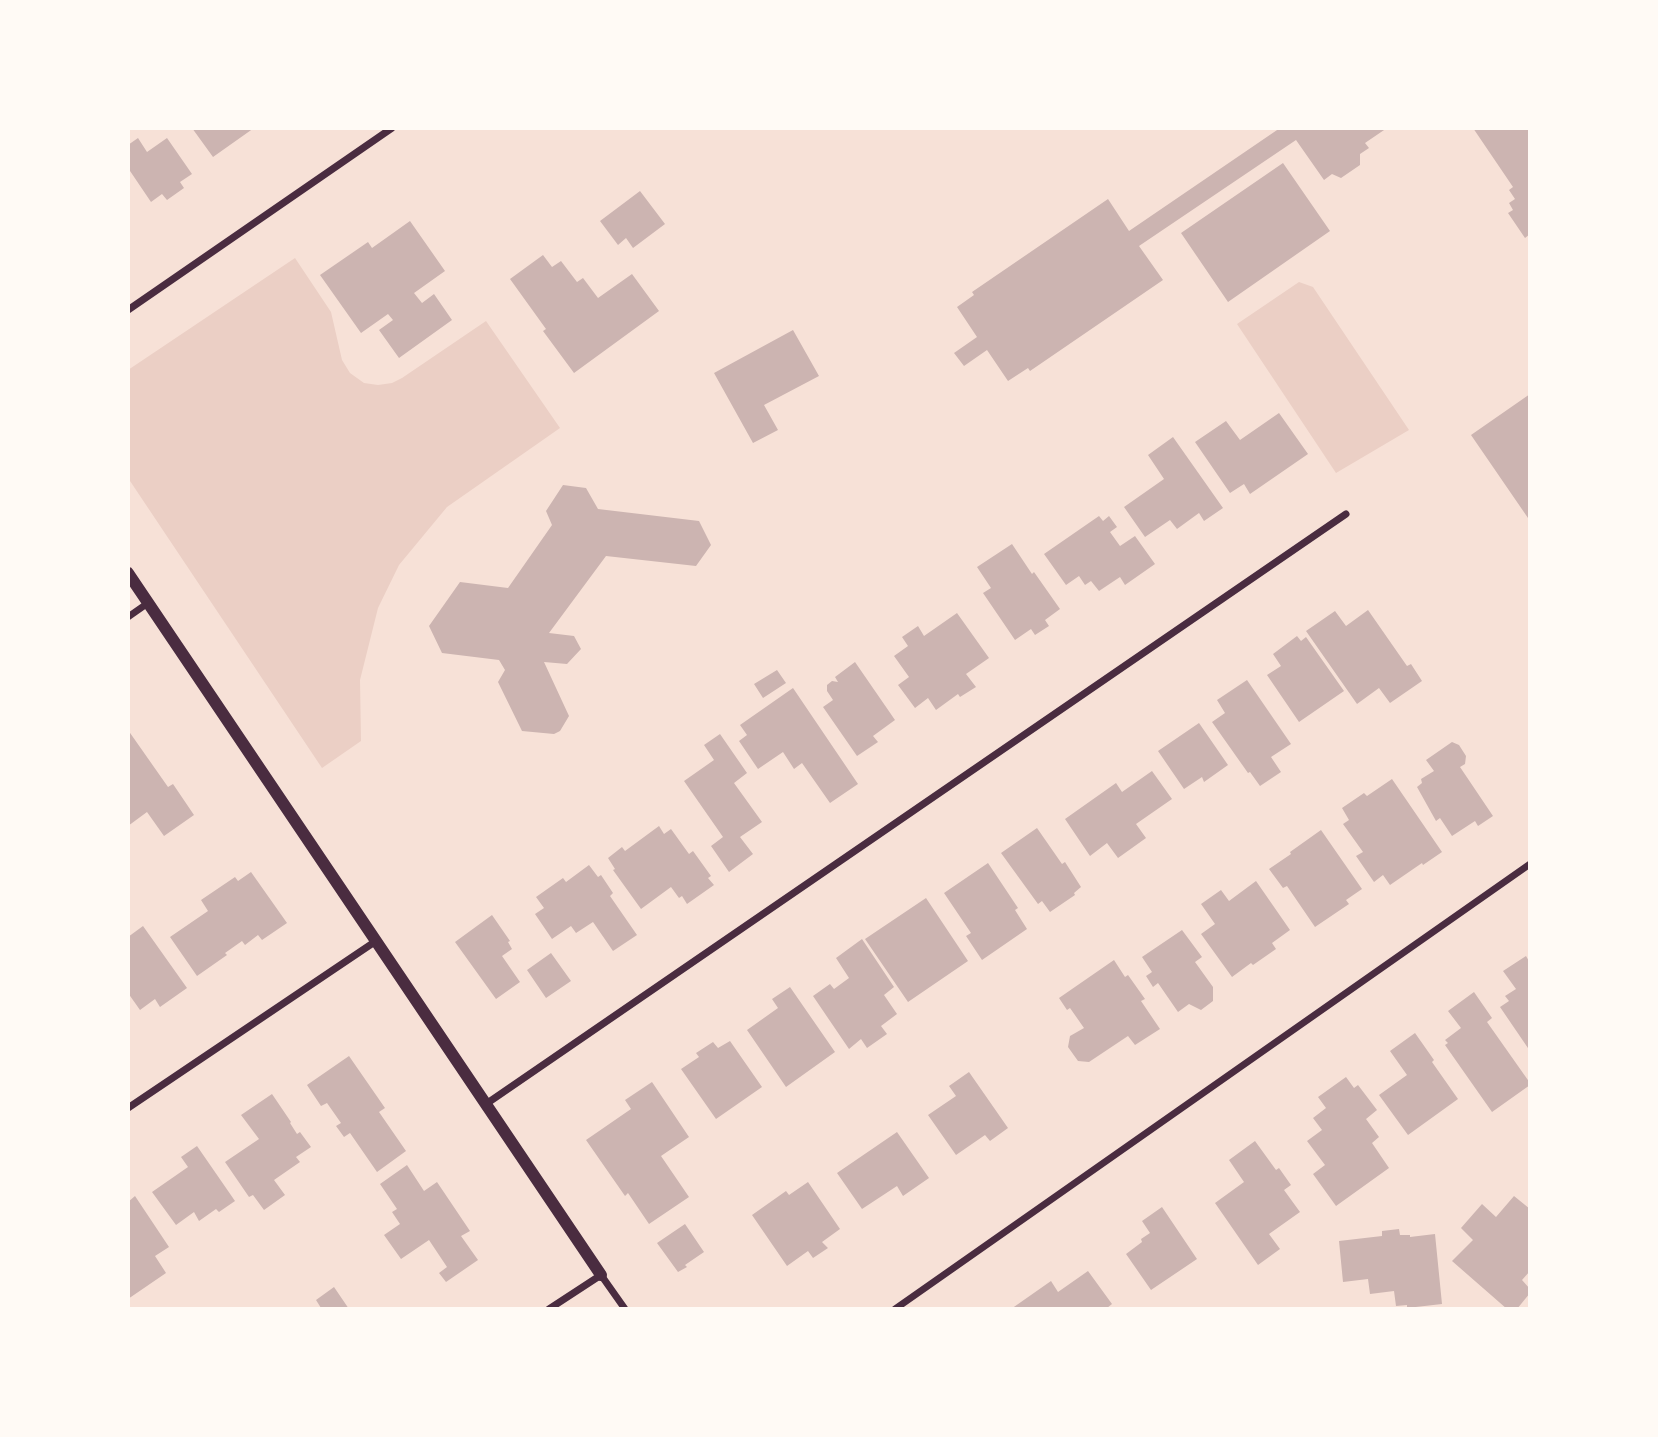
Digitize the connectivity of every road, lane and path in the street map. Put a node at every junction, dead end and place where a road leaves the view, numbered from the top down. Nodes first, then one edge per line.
1 (392, 128) edge
2 (128, 310) edge
3 (1346, 514) dead end
4 (128, 573) edge
5 (148, 603) junction
6 (128, 617) edge
7 (1530, 864) edge
8 (376, 941) junction
9 (486, 1104) junction
10 (128, 1108) edge
11 (601, 1275) junction
12 (549, 1309) edge
13 (625, 1309) edge
14 (894, 1309) edge

1 - 2 street
3 - 9 street
4 - 5 street
5 - 6 street
5 - 8 street
7 - 14 street
8 - 9 street
8 - 10 street
9 - 11 street
11 - 12 street
11 - 13 street

